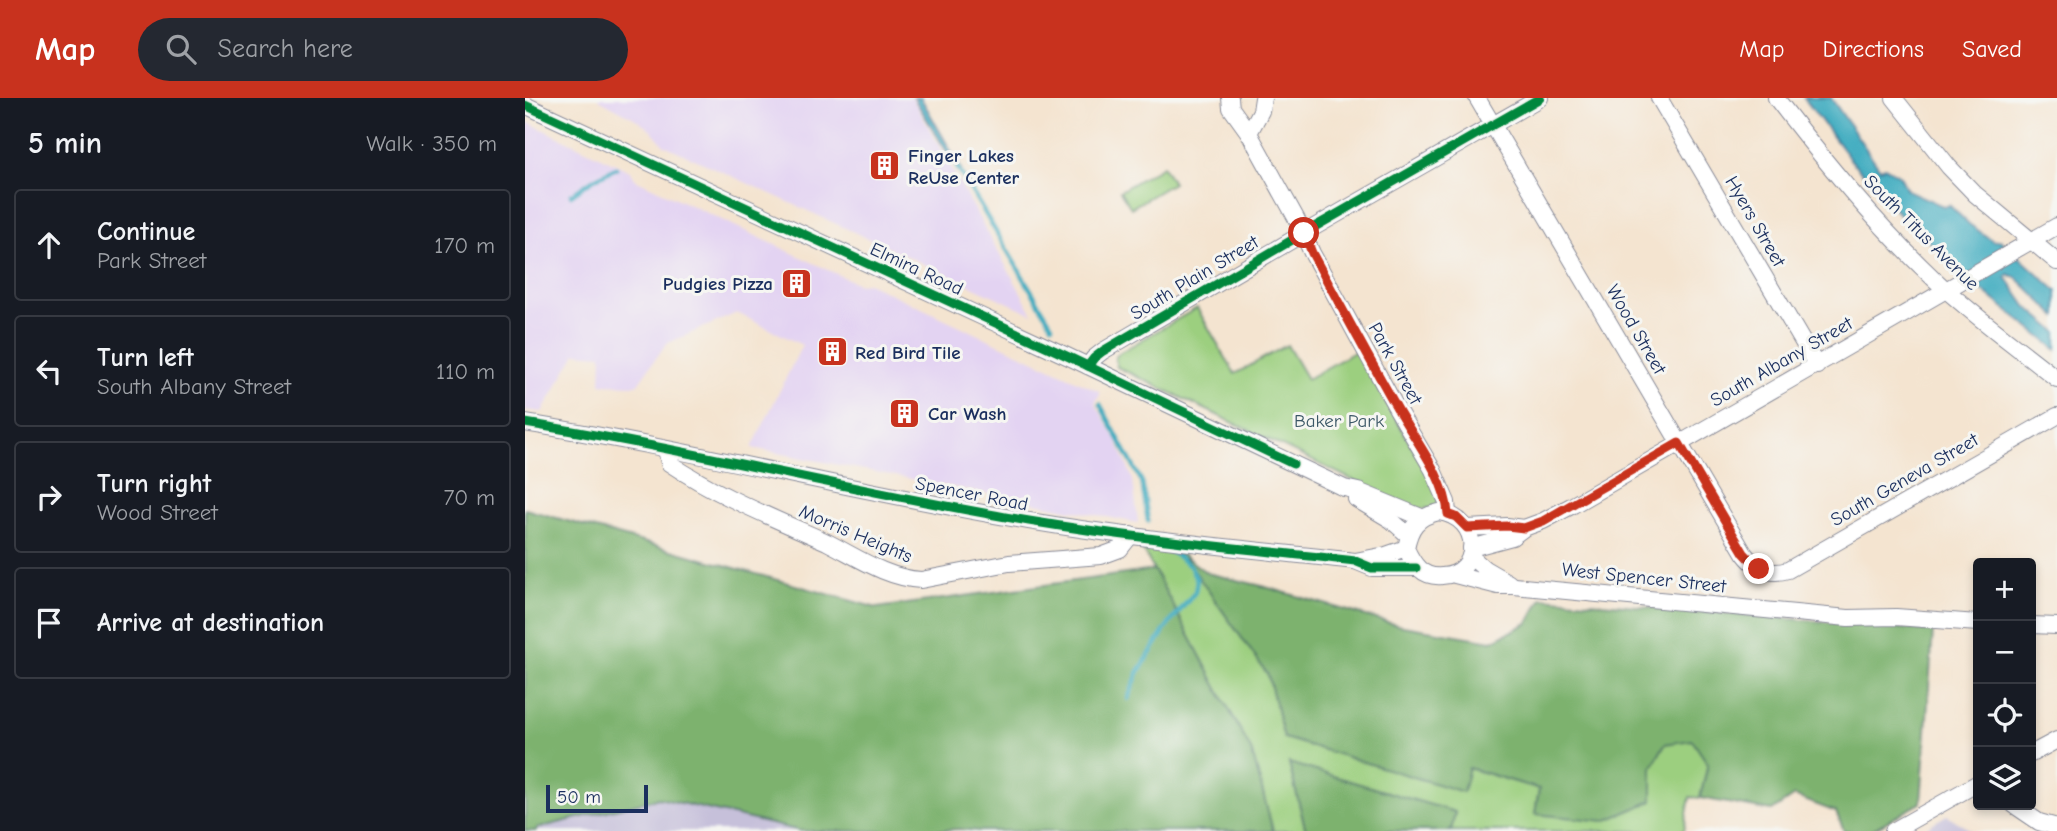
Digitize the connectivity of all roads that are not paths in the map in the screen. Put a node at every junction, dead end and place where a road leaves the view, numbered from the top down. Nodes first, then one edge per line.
1 (1230, 98) edge
2 (1263, 98) edge
3 (1478, 98) edge
4 (1540, 98) edge
5 (1660, 98) edge
6 (1776, 98) edge
7 (1894, 98) edge
8 (525, 105) edge
9 (1493, 125) junction
10 (1249, 133) junction
11 (2057, 226) edge
12 (1304, 233) junction
13 (2030, 241) junction
14 (2057, 262) edge
15 (1954, 286) junction
16 (1088, 366) junction
17 (1817, 366) junction
18 (2057, 379) edge
19 (2057, 416) edge
20 (525, 423) edge
21 (1679, 443) junction
22 (666, 449) junction
23 (1344, 488) junction
24 (1448, 514) junction
25 (1421, 517) junction
26 (1467, 528) junction
27 (1524, 528) junction
28 (1131, 535) junction
29 (1407, 542) junction
30 (1470, 552) junction
31 (1355, 561) junction
32 (1416, 568) junction
33 (1769, 573) joint
34 (1455, 575) junction
35 (1514, 586) junction
36 (1973, 622) edge
37 (2036, 625) edge
38 (2057, 626) edge
39 (2057, 740) edge
40 (2036, 751) edge
41 (1973, 786) edge
42 (2020, 810) edge
43 (2057, 827) edge
44 (1893, 831) edge

1 - 10 street, Park Street
2 - 10 street
3 - 9 street, Wood Street
4 - 9 street, South Plain Street
5 - 17 street, Hyers Street
6 - 15 street, South Titus Avenue
7 - 13 street
8 - 16 street, Elmira Road
9 - 12 street, South Plain Street
9 - 21 street, Wood Street
10 - 12 street, Park Street
11 - 13 street, South Albany Street
12 - 16 street, South Plain Street
12 - 24 street, Park Street
13 - 14 street
13 - 15 street, South Albany Street
15 - 17 street, South Albany Street
15 - 18 street, South Titus Avenue
16 - 23 street, Elmira Road
17 - 21 street, South Albany Street
19 - 33 street, South Geneva Street
20 - 22 street, Spencer Road
21 - 27 street, South Albany Street
21 - 33 street, Wood Street
22 - 28 street, Spencer Road
22 - 28 street, Morris Heights
23 - 25 street, Elmira Road
23 - 29 street, Elmira Road
24 - 25 street
24 - 26 street
25 - 29 street
26 - 27 street, South Albany Street
26 - 30 street
27 - 30 street, South Albany Street
28 - 31 street, Spencer Road
29 - 31 street, Spencer Road
29 - 32 street
30 - 34 street
30 - 35 street, West Spencer Street
31 - 32 street, Spencer Road
32 - 34 street, West Spencer Street
34 - 35 street, West Spencer Street
35 - 36 street, West Spencer Street
37 - 38 street
39 - 40 street
41 - 44 street
42 - 43 street

